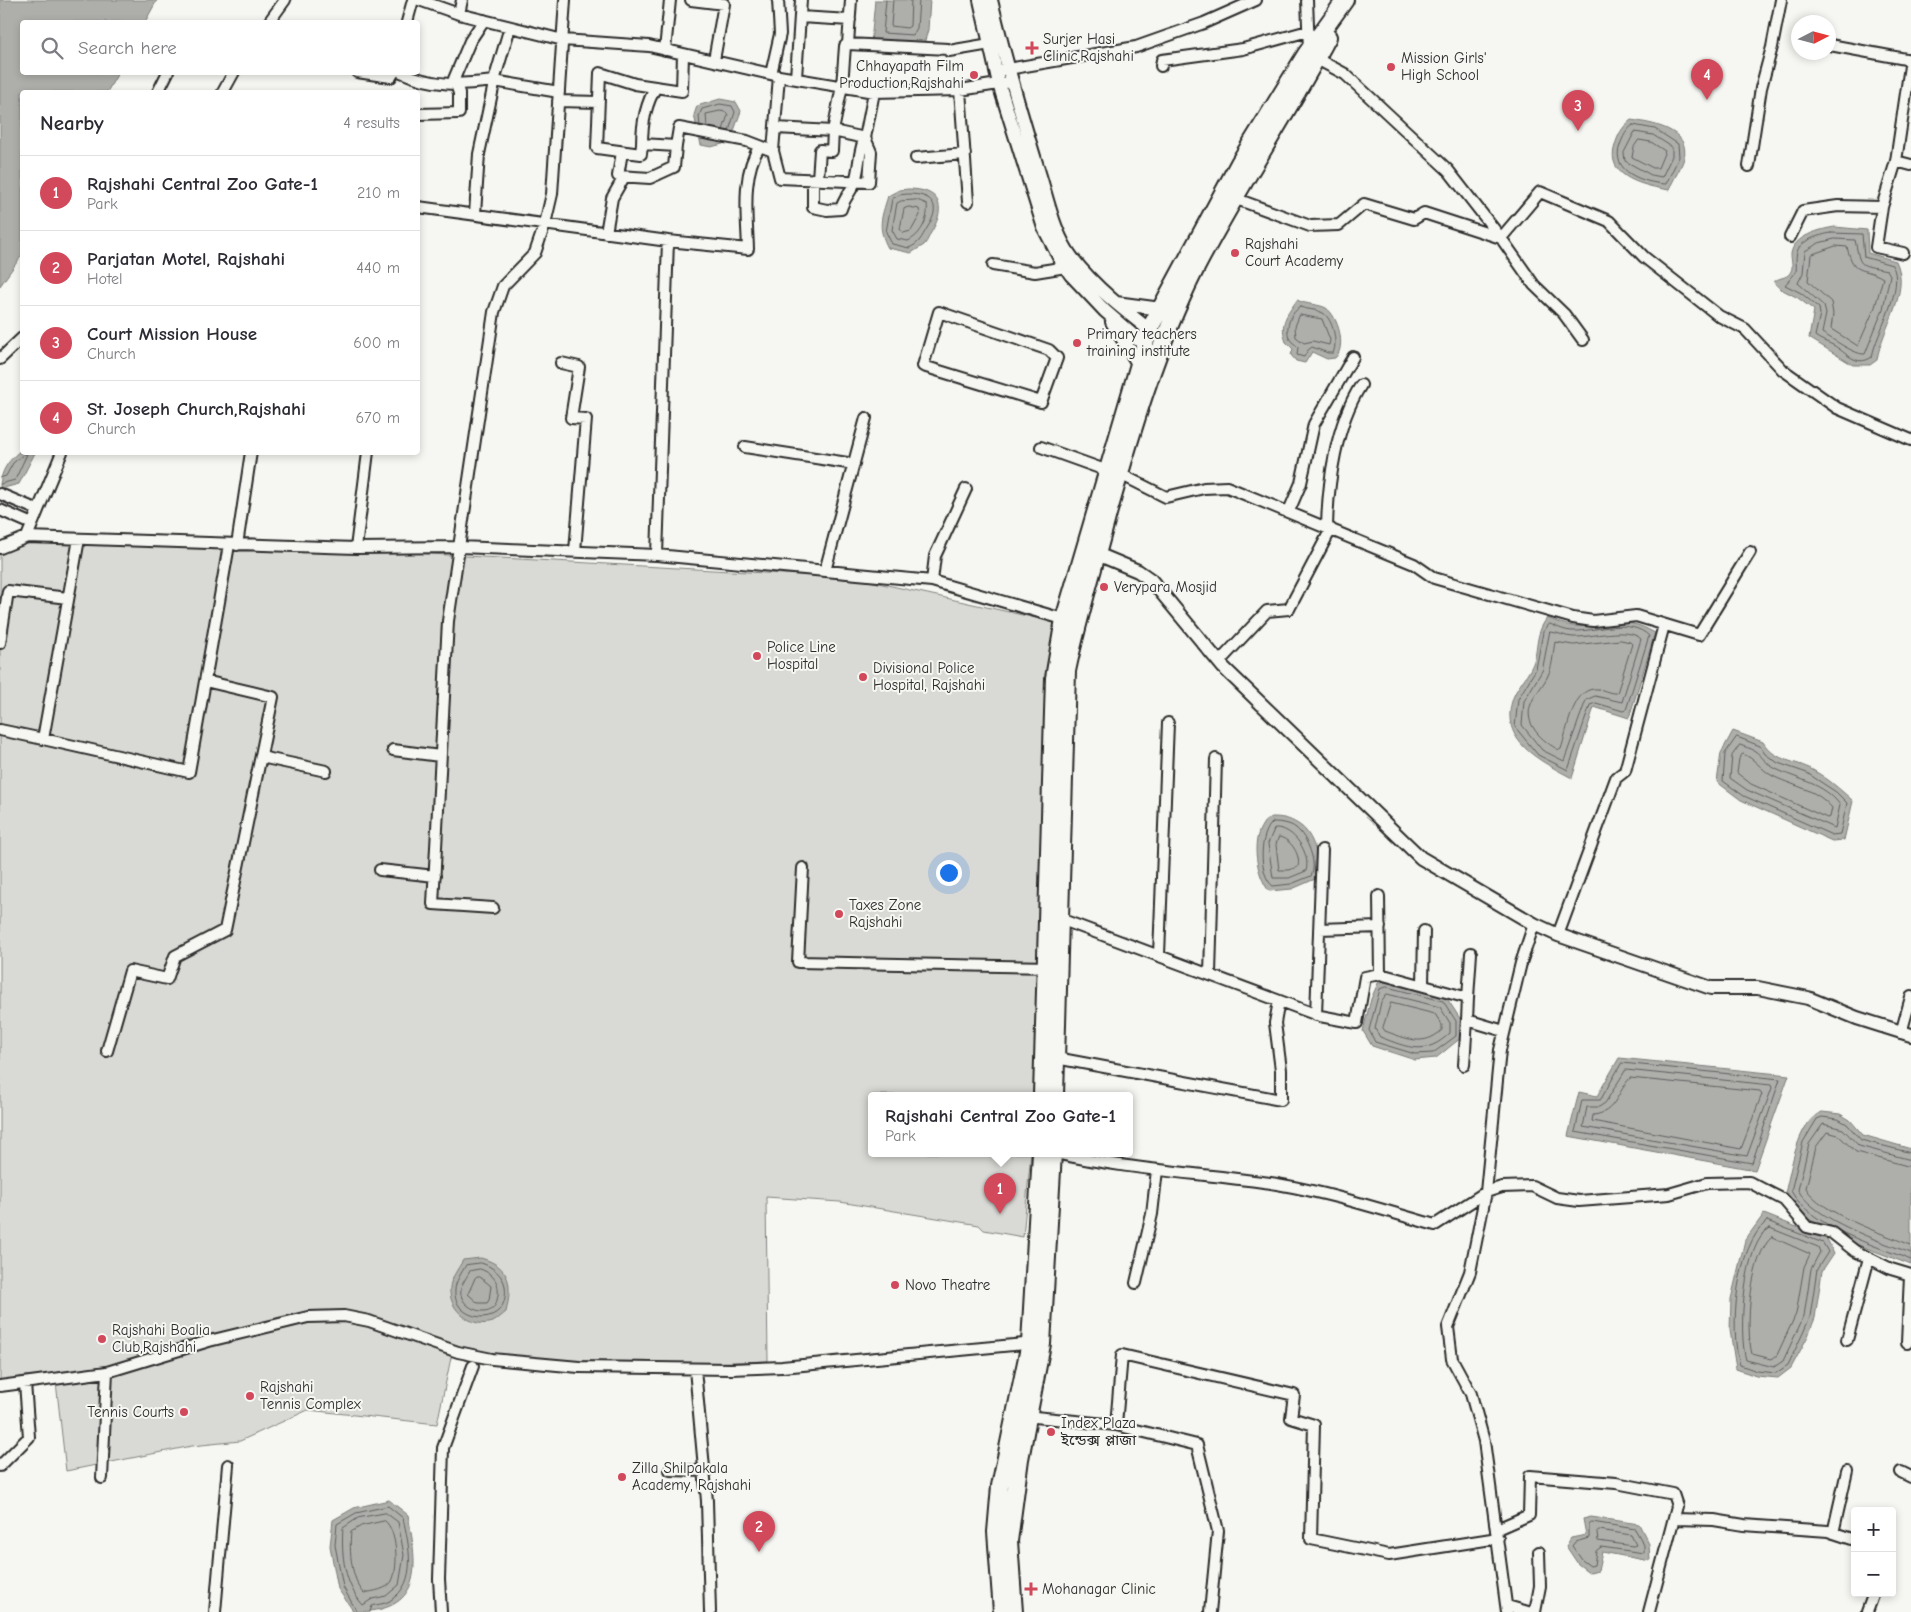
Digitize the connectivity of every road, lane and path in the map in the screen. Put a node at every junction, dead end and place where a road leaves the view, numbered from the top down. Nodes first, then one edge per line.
1 (285, 0) edge
2 (412, 0) edge
3 (419, 0) edge
4 (462, 0) edge
5 (565, 0) edge
6 (670, 0) edge
7 (691, 0) edge
8 (697, 0) edge
9 (778, 0) edge
10 (801, 0) edge
11 (851, 0) edge
12 (980, 0) edge
13 (992, 0) edge
14 (1256, 0) edge
15 (1307, 0) edge
16 (1347, 0) edge
17 (1780, 0) edge
18 (724, 2) edge
19 (458, 14) junction
20 (800, 16) junction
21 (270, 20) edge
22 (407, 20) edge
23 (484, 20) junction
24 (850, 20) junction
25 (510, 27) junction
26 (1308, 31) junction
27 (563, 40) junction
28 (848, 44) junction
29 (990, 44) junction
30 (1836, 46) edge
31 (664, 50) junction
32 (684, 54) junction
33 (1312, 55) junction
34 (714, 60) junction
35 (1911, 60) edge
36 (1161, 66) dead end
37 (166, 75) edge
38 (232, 75) edge
39 (378, 75) edge
40 (393, 75) edge
41 (407, 75) edge
42 (775, 75) junction
43 (1004, 77) junction
44 (796, 78) junction
45 (494, 80) junction
46 (456, 86) junction
47 (842, 86) junction
48 (656, 87) junction
49 (159, 90) edge
50 (224, 90) edge
51 (960, 90) junction
52 (874, 92) junction
53 (558, 97) junction
54 (599, 102) junction
55 (420, 114) edge
56 (776, 128) junction
57 (833, 132) junction
58 (865, 138) junction
59 (642, 144) junction
60 (676, 146) junction
61 (760, 146) junction
62 (773, 151) junction
63 (622, 152) junction
64 (965, 154) junction
65 (916, 158) dead end
66 (1896, 161) junction
67 (1911, 165) edge
68 (1749, 166) dead end
69 (624, 176) junction
70 (816, 179) junction
71 (855, 182) junction
72 (1229, 196) junction
73 (968, 202) dead end
74 (420, 206) edge
75 (1882, 207) junction
76 (475, 214) junction
77 (545, 224) junction
78 (606, 233) junction
79 (1790, 237) dead end
80 (1501, 238) junction
81 (668, 242) junction
82 (1903, 253) dead end
83 (993, 266) dead end
84 (1066, 267) junction
85 (1111, 307) junction
86 (1161, 309) junction
87 (1147, 338) junction
88 (20, 340) edge
89 (1163, 340) junction
90 (1583, 340) dead end
91 (1158, 356) junction
92 (1353, 357) dead end
93 (1057, 358) joint
94 (0, 359) edge
95 (560, 364) dead end
96 (1139, 365) junction
97 (1361, 385) dead end
98 (866, 418) dead end
99 (1911, 440) edge
100 (745, 447) dead end
101 (1041, 447) dead end
102 (61, 455) edge
103 (249, 455) edge
104 (368, 455) edge
105 (854, 464) junction
106 (1114, 473) junction
107 (966, 490) dead end
108 (0, 494) edge
109 (0, 510) edge
110 (38, 510) junction
111 (1289, 511) junction
112 (32, 524) junction
113 (1329, 528) junction
114 (27, 537) junction
115 (79, 539) junction
116 (233, 545) junction
117 (459, 546) junction
118 (0, 548) edge
119 (356, 548) junction
120 (575, 550) junction
121 (1090, 551) junction
122 (1750, 552) dead end
123 (657, 555) junction
124 (824, 571) junction
125 (932, 581) junction
126 (68, 598) junction
127 (1070, 621) junction
128 (1664, 625) junction
129 (0, 643) edge
130 (1219, 662) junction
131 (205, 680) junction
132 (1168, 723) dead end
133 (0, 730) edge
134 (43, 739) junction
135 (394, 750) dead end
136 (440, 756) junction
137 (261, 757) junction
138 (1216, 759) dead end
139 (326, 770) dead end
140 (1322, 850) dead end
141 (803, 868) dead end
142 (380, 870) dead end
143 (435, 876) junction
144 (1379, 896) dead end
145 (493, 908) dead end
146 (1060, 919) junction
147 (1534, 924) junction
148 (1380, 927) junction
149 (1319, 929) junction
150 (1424, 931) dead end
151 (1558, 935) junction
152 (1470, 953) dead end
153 (1159, 955) junction
154 (1051, 968) junction
155 (1210, 974) junction
156 (1380, 974) junction
157 (1422, 986) junction
158 (1911, 997) edge
159 (1468, 998) junction
160 (1279, 1001) junction
161 (1316, 1015) junction
162 (1467, 1020) junction
163 (1504, 1031) junction
164 (1906, 1034) edge
165 (107, 1051) dead end
166 (1056, 1058) junction
167 (1464, 1065) dead end
168 (1042, 1092) edge
169 (1055, 1092) edge
170 (1041, 1157) edge
171 (1054, 1157) edge
172 (1078, 1157) edge
173 (1158, 1170) junction
174 (1486, 1192) junction
175 (1869, 1258) junction
176 (1911, 1275) edge
177 (1136, 1283) dead end
178 (1847, 1340) dead end
179 (1036, 1343) junction
180 (1907, 1343) dead end
181 (473, 1366) dead end
182 (695, 1369) junction
183 (107, 1372) junction
184 (25, 1383) junction
185 (0, 1386) edge
186 (1023, 1415) junction
187 (1116, 1425) junction
188 (228, 1465) dead end
189 (0, 1466) edge
190 (670, 1470) dead end
191 (704, 1471) junction
192 (1847, 1471) dead end
193 (1901, 1472) dead end
194 (1911, 1477) edge
195 (102, 1478) dead end
196 (1674, 1519) junction
197 (1833, 1532) junction
198 (1497, 1533) junction
199 (1851, 1539) edge
200 (1539, 1552) dead end
201 (1873, 1597) edge
202 (1507, 1609) edge
203 (215, 1612) edge
204 (441, 1612) edge
205 (710, 1612) edge
206 (1002, 1612) edge
207 (1014, 1612) edge
208 (1210, 1612) edge
209 (1528, 1612) edge
210 (1536, 1612) edge
211 (1649, 1612) edge
212 (1867, 1612) edge

1 - 21 street
2 - 22 street
3 - 19 street
4 - 19 street
5 - 27 street
6 - 31 street
7 - 8 street
8 - 18 street
9 - 42 street
10 - 20 street
11 - 24 street
12 - 29 street
13 - 43 street
14 - 43 street
15 - 26 street
16 - 33 highway
17 - 68 street
18 - 34 street
19 - 23 street
20 - 24 street
20 - 44 street
23 - 25 street
23 - 46 street
24 - 28 street
25 - 27 street
25 - 45 street
26 - 33 street
26 - 36 street
27 - 31 street
27 - 53 street
28 - 29 street
28 - 47 street
29 - 43 street
30 - 35 street
31 - 32 street
32 - 34 street
32 - 48 street
33 - 72 highway
33 - 80 street
34 - 42 street
35 - 66 street
37 - 49 street
38 - 50 street
39 - 40 street
41 - 46 street
42 - 44 street
42 - 56 street
43 - 51 street
43 - 84 street
43 - 85 street
44 - 47 street
45 - 46 street
45 - 53 street
45 - 76 street
46 - 55 street
47 - 52 street
47 - 57 street
48 - 54 street
48 - 59 street
51 - 52 street
51 - 64 street
52 - 58 street
53 - 54 street
53 - 77 street
54 - 63 street
56 - 57 street
56 - 62 street
57 - 58 street
57 - 70 street
58 - 71 street
59 - 60 street
59 - 63 street
60 - 61 street
60 - 69 street
61 - 62 street
61 - 81 street
62 - 70 street
63 - 69 street
64 - 65 street
64 - 73 street
66 - 67 street
66 - 75 street
69 - 78 street
70 - 71 street
70 - 71 street
72 - 80 street
72 - 86 highway
72 - 89 highway
74 - 76 street
75 - 79 street
75 - 82 street
76 - 77 street
77 - 78 street
77 - 117 street
78 - 81 street
80 - 90 street
80 - 99 street
81 - 123 street
83 - 84 street
84 - 85 street
85 - 86 street
85 - 87 street
85 - 96 street
86 - 87 highway
87 - 89 street
87 - 91 street
87 - 96 highway
88 - 94 street
89 - 91 highway
91 - 106 highway
92 - 111 street
93 - 93 street
95 - 120 street
96 - 106 highway
97 - 113 street
98 - 105 street
100 - 105 street
101 - 106 street
102 - 110 street
103 - 116 street
104 - 119 street
105 - 124 street
106 - 111 street
106 - 121 highway
107 - 125 street
108 - 110 street
109 - 112 street
110 - 112 street
111 - 113 street
112 - 114 street
113 - 128 street
113 - 130 street
114 - 115 street
114 - 118 street
115 - 116 street
115 - 126 street
116 - 119 street
116 - 131 street
117 - 119 street
117 - 120 street
117 - 136 street
120 - 123 street
121 - 127 highway
121 - 130 street
122 - 128 street
123 - 124 street
124 - 125 street
125 - 127 street
126 - 129 street
126 - 134 street
127 - 146 highway
127 - 154 highway
128 - 151 street
130 - 147 street
131 - 134 street
131 - 137 street
132 - 153 street
133 - 134 street
135 - 136 street
136 - 143 street
137 - 139 street
137 - 165 street
138 - 155 street
140 - 149 street
141 - 154 street
142 - 143 street
143 - 145 street
144 - 148 street
146 - 153 street
146 - 154 highway
147 - 151 street
147 - 163 street
148 - 149 street
148 - 156 street
149 - 161 street
150 - 157 street
151 - 164 street
152 - 159 street
153 - 155 street
154 - 166 highway
154 - 168 highway
155 - 160 street
156 - 157 street
156 - 161 street
157 - 159 street
158 - 164 street
159 - 162 street
160 - 161 street
160 - 166 street
162 - 163 street
162 - 167 street
163 - 174 street
166 - 169 highway
170 - 179 highway
171 - 179 highway
172 - 173 street
173 - 174 street
173 - 177 street
174 - 175 street
174 - 198 street
175 - 176 street
175 - 178 street
176 - 180 street
179 - 182 street
179 - 186 highway
181 - 204 street
182 - 183 street
182 - 191 street
183 - 184 street
183 - 195 street
184 - 185 street
184 - 189 street
186 - 187 street
186 - 206 highway
186 - 207 highway
187 - 198 street
187 - 208 street
188 - 203 street
190 - 191 street
191 - 205 street
192 - 197 street
193 - 194 street
196 - 197 street
196 - 198 street
196 - 211 street
197 - 199 street
198 - 202 street
200 - 210 street
201 - 212 street
202 - 209 street

